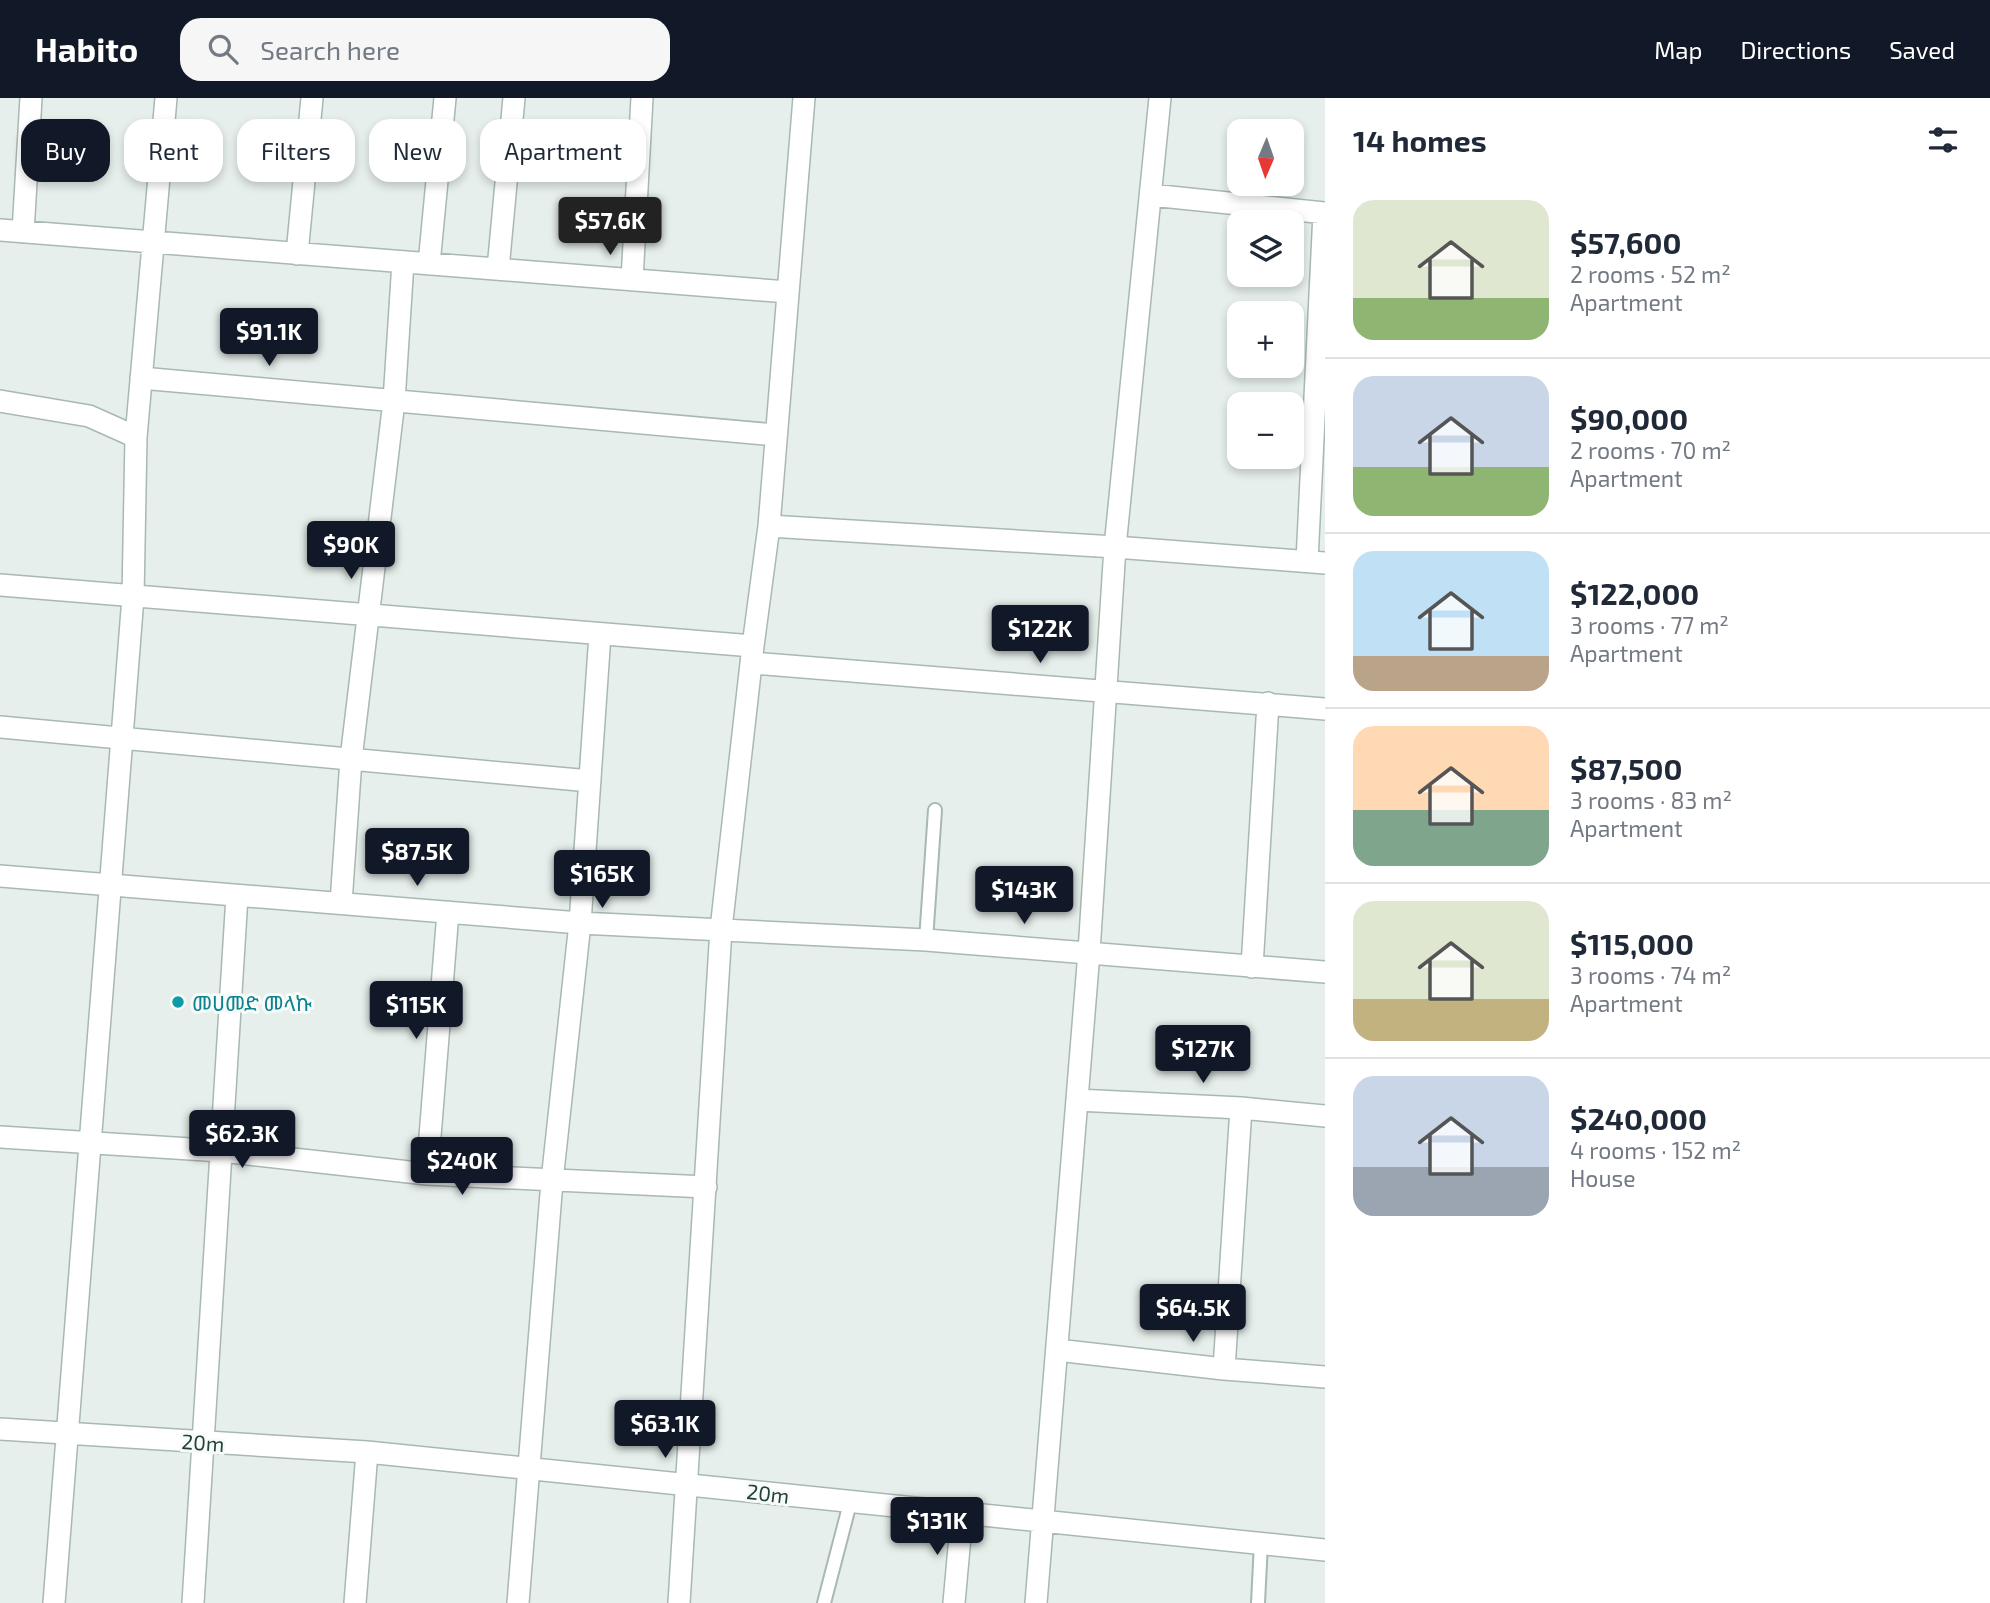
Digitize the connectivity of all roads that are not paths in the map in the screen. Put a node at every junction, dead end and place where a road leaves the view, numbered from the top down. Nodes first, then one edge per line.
1 (31, 98) edge
2 (166, 98) edge
3 (312, 98) edge
4 (445, 98) edge
5 (514, 98) edge
6 (642, 98) edge
7 (804, 98) edge
8 (1160, 98) edge
9 (1151, 195) junction
10 (1325, 213) edge
11 (0, 230) edge
12 (23, 232) junction
13 (153, 242) junction
14 (298, 254) junction
15 (403, 262) junction
16 (429, 264) junction
17 (498, 270) junction
18 (632, 280) junction
19 (788, 292) junction
20 (141, 378) junction
21 (0, 401) edge
22 (394, 401) junction
23 (776, 435) junction
24 (136, 437) junction
25 (769, 526) junction
26 (1115, 547) junction
27 (1316, 562) edge
28 (0, 584) edge
29 (133, 597) junction
30 (368, 616) junction
31 (600, 634) junction
32 (752, 655) junction
33 (1104, 691) junction
34 (1268, 703) junction
35 (1325, 709) edge
36 (0, 727) edge
37 (121, 738) junction
38 (351, 759) junction
39 (590, 781) junction
40 (935, 810) dead end
41 (0, 876) edge
42 (110, 884) junction
43 (237, 896) junction
44 (341, 903) junction
45 (448, 912) junction
46 (580, 923) junction
47 (721, 929) junction
48 (926, 940) junction
49 (1089, 952) junction
50 (1252, 967) junction
51 (1325, 972) edge
52 (1077, 1100) junction
53 (1241, 1108) junction
54 (1325, 1116) edge
55 (0, 1137) edge
56 (90, 1143) junction
57 (222, 1151) junction
58 (427, 1174) junction
59 (552, 1181) junction
60 (706, 1186) junction
61 (1057, 1350) junction
62 (1224, 1369) junction
63 (1325, 1377) edge
64 (0, 1429) edge
65 (67, 1433) junction
66 (204, 1442) junction
67 (367, 1452) junction
68 (528, 1469) junction
69 (685, 1483) junction
70 (850, 1503) junction
71 (962, 1514) junction
72 (1043, 1522) junction
73 (1261, 1543) junction
74 (1325, 1550) edge
75 (54, 1603) edge
76 (193, 1603) edge
77 (355, 1603) edge
78 (518, 1603) edge
79 (679, 1603) edge
80 (824, 1603) edge
81 (954, 1603) edge
82 (1036, 1603) edge
83 (1258, 1603) edge

1 - 12 street
2 - 13 street
3 - 14 street
4 - 16 street
5 - 17 street
6 - 18 street
7 - 19 street
8 - 9 street
9 - 10 street
9 - 26 street
10 - 27 street
11 - 12 street
12 - 13 street
13 - 14 street
13 - 20 street
14 - 15 street
15 - 16 street
15 - 22 street
16 - 17 street
17 - 18 street
18 - 19 street
19 - 23 street
20 - 22 street
20 - 24 street
21 - 24 street
22 - 23 street
22 - 30 street
23 - 25 street
24 - 29 street
25 - 26 street
25 - 32 street
26 - 27 street
26 - 33 street
28 - 29 street
29 - 30 street
29 - 37 street
30 - 31 street
30 - 38 street
31 - 32 street
31 - 39 street
32 - 33 street
32 - 47 street
33 - 34 street
33 - 49 street
34 - 35 street
34 - 50 street
36 - 37 street
37 - 38 street
37 - 42 street
38 - 39 street
38 - 44 street
39 - 46 street
40 - 48 lane
41 - 42 street
42 - 43 street
42 - 56 street
43 - 44 street
43 - 57 street
44 - 45 street
45 - 46 street
45 - 58 street
46 - 47 street
46 - 59 street
47 - 48 street
47 - 60 street
48 - 49 street
49 - 50 street
49 - 52 street
50 - 51 street
52 - 53 street
52 - 61 street
53 - 54 street
53 - 62 street
55 - 56 street
56 - 57 street
56 - 65 street
57 - 58 street
57 - 66 street
58 - 59 street
59 - 60 street
59 - 68 street
60 - 69 street
61 - 62 street
61 - 72 street
62 - 63 street
64 - 65 street, 20m
65 - 66 street, 20m
65 - 75 street
66 - 67 street, 20m
66 - 76 street
67 - 68 street, 20m
67 - 77 street
68 - 69 street, 20m
68 - 78 street
69 - 70 street, 20m
69 - 79 street
70 - 71 street, 20m
70 - 80 lane
71 - 72 street, 20m
71 - 81 street
72 - 73 street, 20m
72 - 82 street
73 - 74 street, 20m
73 - 83 lane

